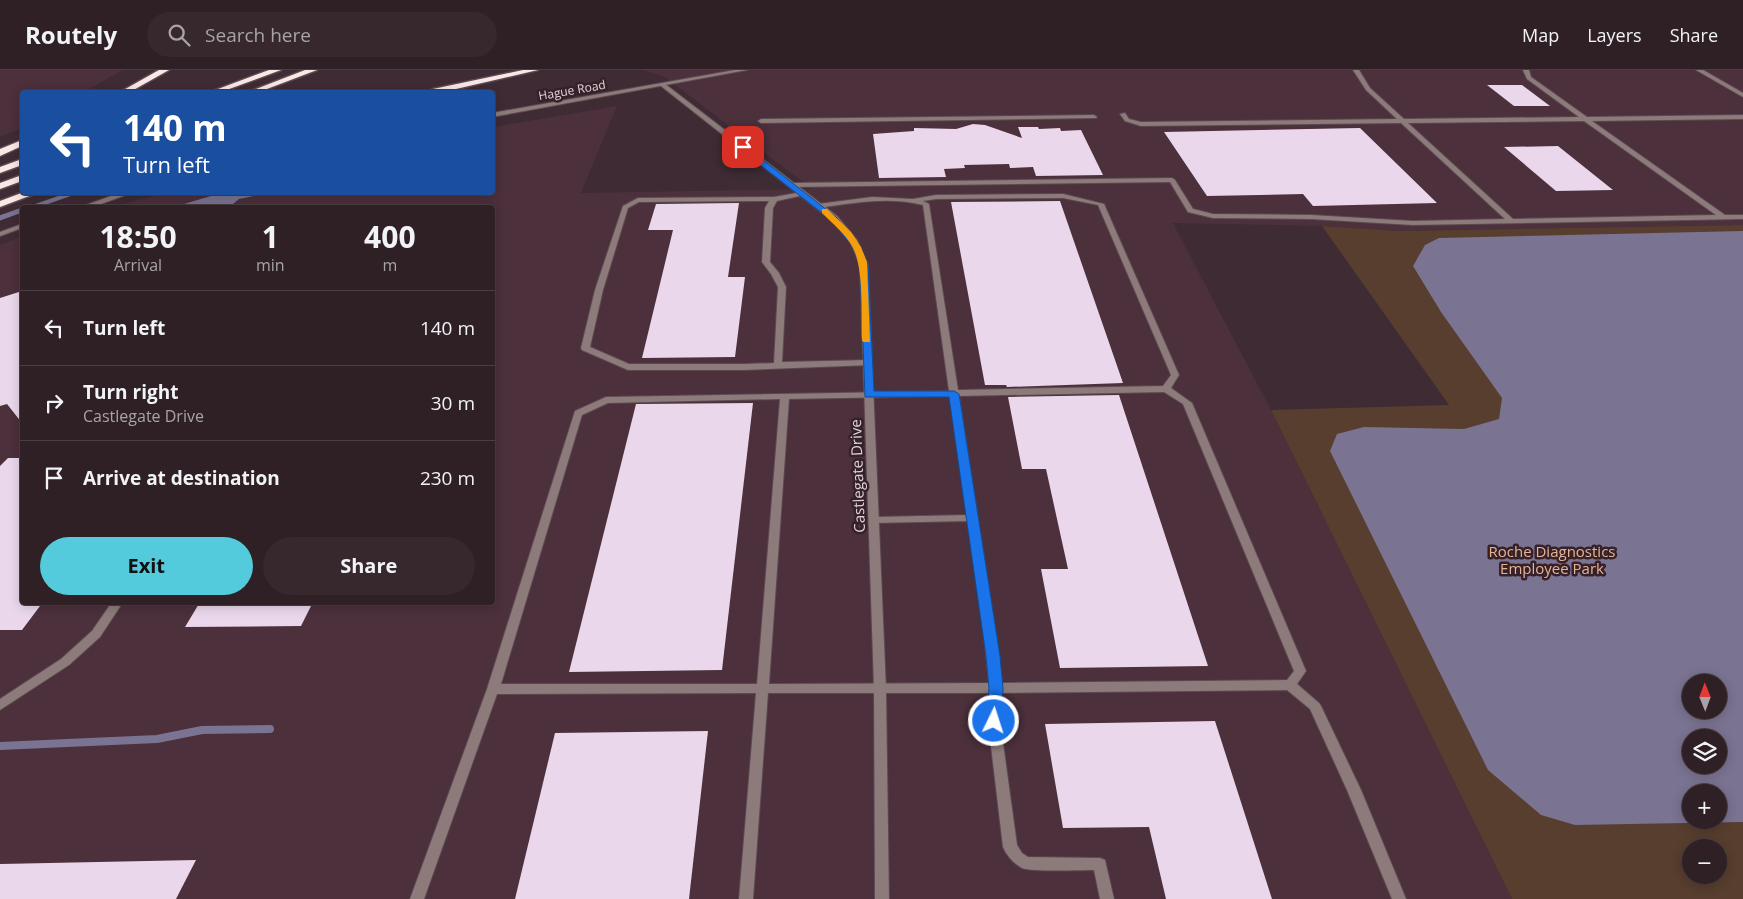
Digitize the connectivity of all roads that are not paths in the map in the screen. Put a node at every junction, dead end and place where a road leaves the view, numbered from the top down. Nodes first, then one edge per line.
1 (165, 70) edge
2 (276, 70) edge
3 (313, 70) edge
4 (534, 70) edge
5 (744, 70) edge
6 (1356, 70) edge
7 (1526, 70) edge
8 (1699, 70) edge
9 (663, 85) junction
10 (128, 90) edge
11 (220, 90) edge
12 (258, 90) edge
13 (442, 90) edge
14 (1743, 95) edge
15 (495, 114) edge
16 (1123, 114) dead end
17 (1094, 117) dead end
18 (1743, 117) edge
19 (1586, 119) junction
20 (761, 121) dead end
21 (1402, 121) junction
22 (20, 145) edge
23 (0, 154) edge
24 (20, 163) edge
25 (0, 170) edge
26 (20, 179) edge
27 (791, 185) junction
28 (0, 186) edge
29 (802, 194) junction
30 (26, 195) edge
31 (122, 195) edge
32 (774, 199) junction
33 (915, 200) junction
34 (0, 204) edge
35 (90, 205) edge
36 (818, 206) junction
37 (1723, 217) junction
38 (1743, 217) edge
39 (1510, 220) junction
40 (20, 227) edge
41 (0, 234) edge
42 (868, 363) junction
43 (778, 365) junction
44 (1166, 389) junction
45 (869, 394) junction
46 (954, 394) junction
47 (784, 396) junction
48 (973, 518) junction
49 (874, 520) junction
50 (116, 605) edge
51 (1290, 685) junction
52 (996, 688) junction
53 (494, 689) junction
54 (763, 689) junction
55 (880, 689) junction
56 (0, 704) edge
57 (417, 899) edge
58 (746, 899) edge
59 (882, 899) edge
60 (1107, 899) edge
61 (1399, 899) edge

1 - 10 highway
2 - 11 highway
3 - 12 highway
4 - 13 highway
5 - 9 street, Hague Road
6 - 21 street
7 - 19 street
8 - 14 street
9 - 15 street, Hague Road
9 - 27 street, Castlegate Drive
16 - 21 street
17 - 20 street
18 - 19 street
19 - 21 street
19 - 37 street
21 - 39 street
22 - 23 highway
24 - 25 highway
26 - 28 highway
27 - 29 street, Castlegate Drive
27 - 39 street
29 - 32 street
29 - 36 street, Castlegate Drive
30 - 34 highway
31 - 35 street
32 - 43 street
32 - 43 street
33 - 36 street
33 - 44 street
33 - 46 street
36 - 42 street, Castlegate Drive
37 - 38 street
37 - 39 street
40 - 41 street
42 - 43 street
42 - 45 street, Castlegate Drive
44 - 46 street
44 - 51 street
45 - 46 street
45 - 47 street
45 - 49 street, Castlegate Drive
46 - 48 street
47 - 53 street
47 - 54 street
48 - 49 street
48 - 52 street
49 - 55 street, Castlegate Drive
50 - 56 street
51 - 52 street
51 - 61 street
52 - 55 street
52 - 60 street
53 - 54 street
53 - 57 street
54 - 55 street
54 - 58 street
55 - 59 street, Castlegate Drive

